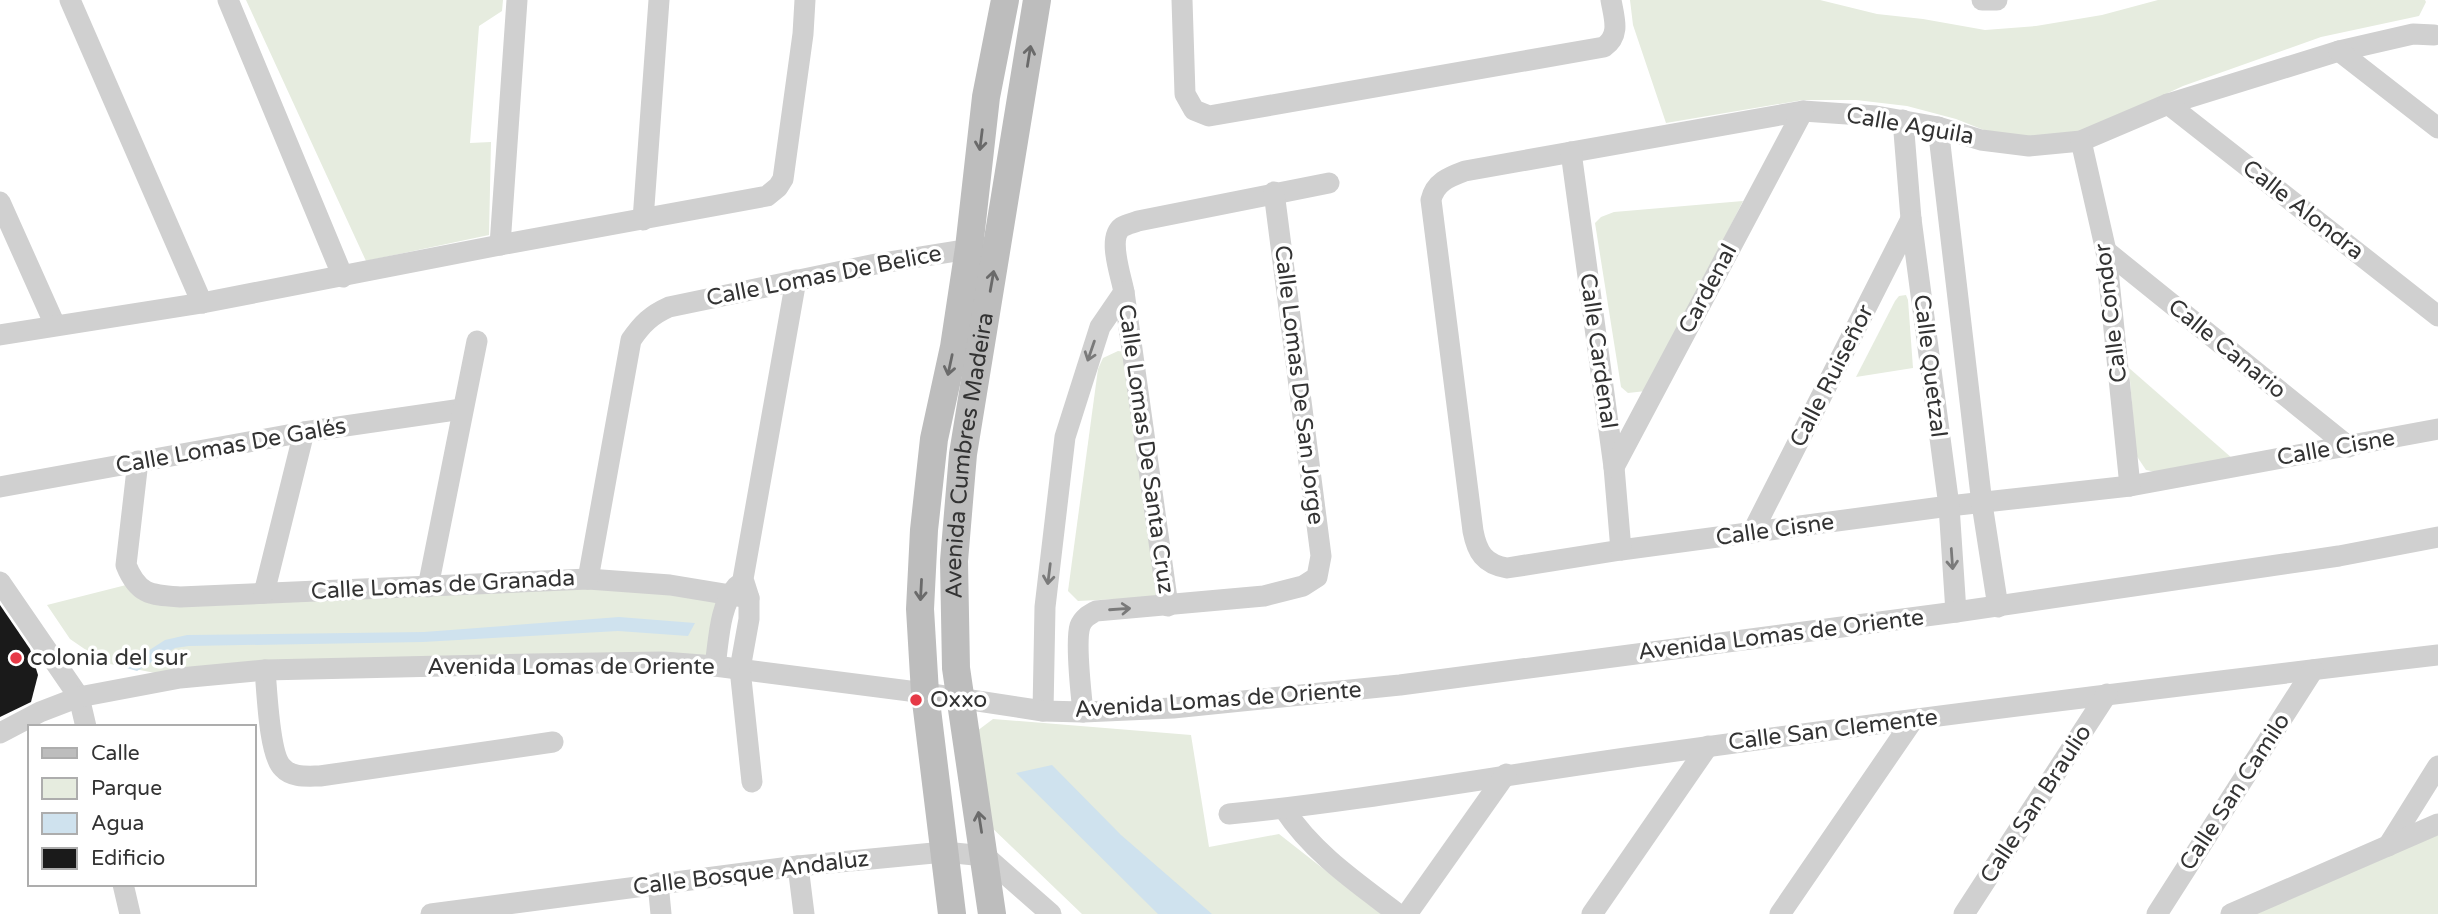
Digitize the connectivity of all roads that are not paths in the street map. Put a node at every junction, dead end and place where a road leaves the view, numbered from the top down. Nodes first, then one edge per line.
1 (70, 0) edge
2 (228, 0) edge
3 (517, 0) edge
4 (659, 0) edge
5 (805, 0) edge
6 (1005, 0) edge
7 (1037, 0) edge
8 (1182, 0) edge
9 (1611, 0) edge
10 (2437, 35) edge
11 (2339, 51) junction
12 (2168, 104) junction
13 (1802, 111) junction
14 (1903, 120) junction
15 (1938, 127) junction
16 (2438, 128) edge
17 (2081, 141) junction
18 (1571, 152) junction
19 (1329, 183) dead end
20 (1433, 191) joint
21 (1274, 192) junction
22 (0, 202) edge
23 (1911, 219) junction
24 (643, 220) junction
25 (500, 245) junction
26 (999, 246) junction
27 (969, 248) junction
28 (2106, 251) junction
29 (343, 277) junction
30 (796, 280) junction
31 (1124, 292) junction
32 (202, 303) junction
33 (2438, 316) edge
34 (55, 325) junction
35 (0, 335) edge
36 (477, 341) dead end
37 (462, 409) junction
38 (2438, 429) edge
39 (304, 432) junction
40 (2348, 447) junction
41 (138, 461) junction
42 (1614, 467) junction
43 (2130, 486) junction
44 (0, 487) edge
45 (1982, 504) junction
46 (1949, 506) junction
47 (1752, 533) junction
48 (2438, 537) edge
49 (1621, 550) junction
50 (588, 579) junction
51 (0, 582) edge
52 (428, 587) junction
53 (740, 591) junction
54 (264, 593) junction
55 (1168, 606) junction
56 (1998, 607) junction
57 (1956, 612) junction
58 (2438, 655) edge
59 (715, 666) junction
60 (740, 669) junction
61 (265, 670) junction
62 (2313, 670) junction
63 (925, 692) junction
64 (2107, 694) junction
65 (79, 697) junction
66 (960, 699) junction
67 (1043, 711) junction
68 (1083, 712) junction
69 (1913, 720) junction
70 (86, 725) edge
71 (0, 733) edge
72 (553, 742) dead end
73 (1708, 746) junction
74 (2438, 766) edge
75 (1506, 774) junction
76 (752, 782) dead end
77 (1284, 809) junction
78 (1229, 814) dead end
79 (2438, 824) edge
80 (2388, 846) junction
81 (944, 852) junction
82 (985, 856) junction
83 (798, 866) junction
84 (658, 883) junction
85 (123, 886) edge
86 (130, 914) edge
87 (431, 914) edge
88 (661, 914) edge
89 (804, 914) edge
90 (952, 914) edge
91 (992, 914) edge
92 (1051, 914) edge
93 (1398, 914) edge
94 (1407, 914) edge
95 (1591, 914) edge
96 (1780, 914) edge
97 (1964, 914) edge
98 (2157, 914) edge
99 (2231, 914) edge

1 - 32 street
2 - 29 street
3 - 25 street
4 - 24 street
5 - 24 street
6 -> 27 street, Avenida Cumbres Madeira
26 -> 7 street, Avenida Cumbres Madeira
8 - 9 street
10 - 11 street, Calle Aguila
11 - 12 street, Calle Aguila
11 - 16 street
12 - 17 street, Calle Aguila
12 - 33 street, Calle Alondra
13 - 14 street, Calle Aguila
13 - 18 street, Calle Aguila
13 - 42 street, Cardenal
14 - 15 street, Calle Aguila
14 - 23 street, Calle Quetzal
15 - 17 street, Calle Aguila
15 - 45 street, Calle Quetzal
17 - 28 street, Calle Condor
18 - 20 street, Calle Aguila
18 - 42 street, Calle Cardenal
19 - 21 street
20 - 49 street, Calle Cisne
21 - 31 street, Calle Lomas De Santa Cruz
21 - 55 street, Calle Lomas De San Jorge
22 - 34 street
23 - 46 street, Calle Quetzal
23 - 47 street, Calle Ruiseñor
24 - 25 street
25 - 29 street
26 - 27 street, Calle Lomas De Belice
66 -> 26 street, Avenida Cumbres Madeira
27 - 30 street, Calle Lomas De Belice
27 -> 63 street, Avenida Cumbres Madeira
28 - 40 street, Calle Canario
28 - 43 street, Calle Condor
29 - 32 street
30 - 50 street, Calle Lomas De Belice
30 - 53 street
31 - 55 street, Calle Lomas De Santa Cruz
31 -> 67 street, Calle Lomas De Santa Cruz
32 - 34 street
34 - 35 street
36 - 37 street
37 - 39 street, Calle Lomas De Galés
37 - 52 street
38 - 40 street, Calle Cisne
39 - 41 street, Calle Lomas De Galés
39 - 54 street
40 - 43 street, Calle Cisne
41 - 44 street, Calle Lomas De Galés
41 - 54 street, Calle Lomas de Granada
42 - 49 street, Calle Cardenal
43 - 45 street, Calle Cisne
45 - 46 street, Calle Cisne
45 - 56 street, Calle Quetzal
46 - 47 street, Calle Cisne
46 -> 57 street, Calle Quetzal
47 - 49 street, Calle Cisne
48 - 56 street, Avenida Lomas de Oriente
50 - 52 street, Calle Lomas de Granada
50 - 53 street, Calle Lomas de Granada
51 - 65 street
52 - 54 street, Calle Lomas de Granada
53 - 59 street
53 - 60 street
68 -> 55 street
56 - 57 street, Avenida Lomas de Oriente
57 - 68 street, Avenida Lomas de Oriente
58 - 62 street, Calle San Clemente
59 - 60 street, Avenida Lomas de Oriente
59 - 61 street, Avenida Lomas de Oriente
60 - 63 street, Avenida Lomas de Oriente
60 - 76 street
61 - 65 street, Avenida Lomas de Oriente
61 - 72 street
62 - 64 street, Calle San Clemente
62 - 98 street, Calle San Camilo
63 - 66 street, Avenida Lomas de Oriente
63 - 81 street, Avenida Cumbres Madeira
64 - 69 street, Calle San Clemente
64 - 97 street, Calle San Braulio
65 - 70 street
65 - 71 street, Avenida Lomas de Oriente
66 - 67 street, Avenida Lomas de Oriente
82 -> 66 street, Avenida Cumbres Madeira
67 - 68 street, Avenida Lomas de Oriente
69 - 73 street, Calle San Clemente
69 - 96 street
73 - 75 street, Calle San Clemente
73 - 95 street
74 - 80 street
75 - 77 street, Calle San Clemente
75 - 94 street
77 - 78 street, Calle San Clemente
77 - 93 street
79 - 80 street
80 - 99 street
81 - 82 street, Calle Bosque Andaluz
81 - 83 street, Calle Bosque Andaluz
81 - 90 street, Avenida Cumbres Madeira
82 - 91 street, Avenida Cumbres Madeira
82 - 92 street
83 - 84 street, Calle Bosque Andaluz
83 - 89 street
84 - 87 street, Calle Bosque Andaluz
84 - 88 street
85 - 86 street

